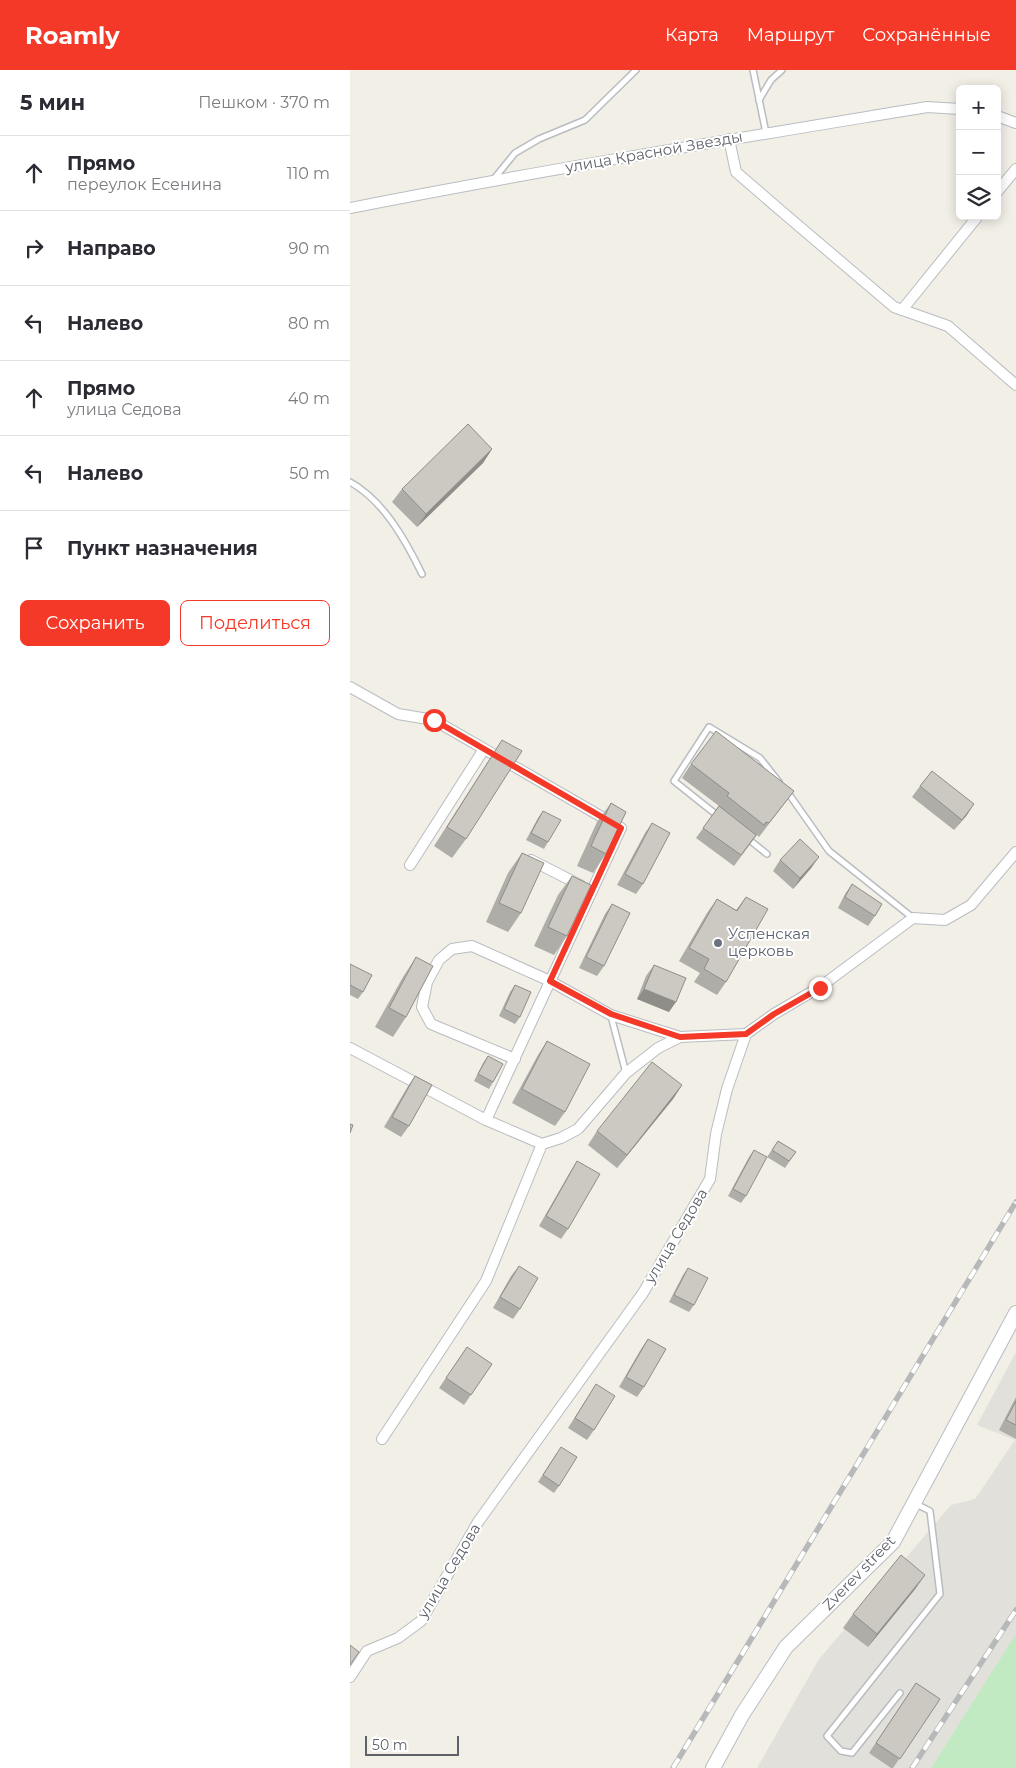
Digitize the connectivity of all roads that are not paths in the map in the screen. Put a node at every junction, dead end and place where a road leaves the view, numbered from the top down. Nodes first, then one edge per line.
1 (636, 70) edge
2 (753, 70) edge
3 (782, 70) edge
4 (759, 100) junction
5 (956, 109) edge
6 (1001, 117) edge
7 (1016, 123) edge
8 (766, 134) junction
9 (729, 140) junction
10 (1016, 169) edge
11 (493, 180) junction
12 (1001, 187) edge
13 (350, 208) edge
14 (975, 220) edge
15 (902, 310) junction
16 (1016, 385) edge
17 (350, 482) edge
18 (422, 574) dead end
19 (350, 687) edge
20 (484, 749) junction
21 (721, 817) edge
22 (744, 836) edge
23 (1016, 852) edge
24 (767, 854) dead end
25 (531, 860) edge
26 (410, 866) dead end
27 (592, 891) junction
28 (913, 918) junction
29 (550, 981) junction
30 (611, 1014) junction
31 (746, 1034) junction
32 (680, 1037) junction
33 (353, 1050) edge
34 (514, 1059) junction
35 (350, 1061) edge
36 (626, 1073) junction
37 (486, 1120) junction
38 (542, 1144) junction
39 (1016, 1313) edge
40 (382, 1439) dead end
41 (914, 1503) junction
42 (350, 1677) edge
43 (900, 1694) dead end
44 (713, 1768) edge

1 - 11 lane
2 - 4 lane
3 - 4 lane
4 - 8 lane
5 - 8 street, улица Красной Звезды
6 - 7 street
8 - 9 street, улица Красной Звезды
9 - 11 street, улица Красной Звезды
9 - 15 street
10 - 12 street
11 - 13 street, улица Красной Звезды
14 - 15 street
15 - 16 street
17 - 18 lane
19 - 20 street
20 - 26 street
20 - 27 street
21 - 28 lane
22 - 24 lane
23 - 28 street
25 - 27 street
27 - 29 street
28 - 31 street
29 - 30 street
29 - 34 street
29 - 34 street
30 - 32 street
30 - 36 lane
31 - 32 street
31 - 42 street, улица Седова
32 - 36 street
33 - 35 street
33 - 37 street
34 - 37 street
36 - 38 street
37 - 38 street
38 - 40 street
39 - 41 main road, Zverev street
41 - 43 lane
41 - 44 main road, Zverev street

